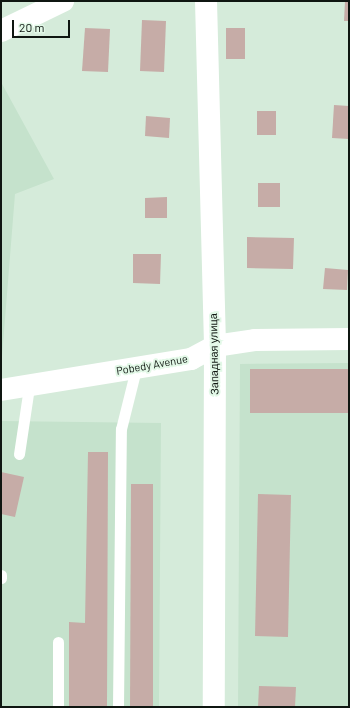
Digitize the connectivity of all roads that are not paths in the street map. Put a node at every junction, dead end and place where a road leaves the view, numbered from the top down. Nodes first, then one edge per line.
1 (63, 1) edge
2 (206, 1) edge
3 (1, 31) edge
4 (349, 339) edge
5 (215, 346) junction
6 (136, 368) junction
7 (29, 387) junction
8 (1, 390) edge
9 (19, 454) dead end
10 (58, 642) dead end
11 (58, 707) edge
12 (118, 707) edge
13 (214, 707) edge

1 - 3 street
2 - 5 street, Западная улица
4 - 5 street, Pobedy Avenue
5 - 6 street, Pobedy Avenue
5 - 13 street, Западная улица
6 - 7 street, Pobedy Avenue
6 - 12 lane
7 - 8 street, Pobedy Avenue
7 - 9 lane
10 - 11 lane

